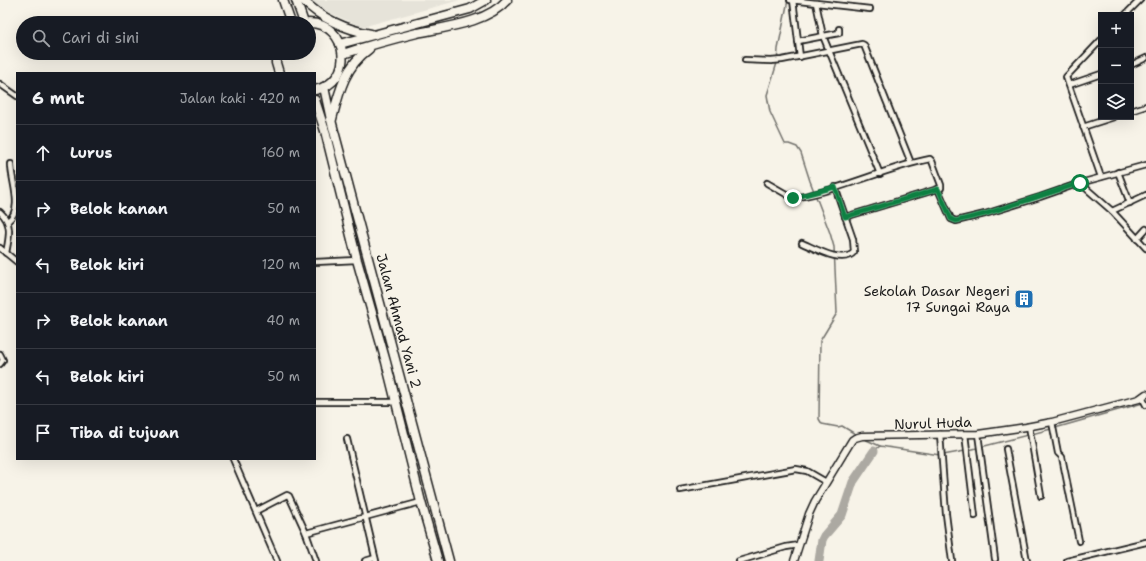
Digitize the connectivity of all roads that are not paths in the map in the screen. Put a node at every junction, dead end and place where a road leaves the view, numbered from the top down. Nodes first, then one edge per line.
1 (283, 0) edge
2 (296, 0) edge
3 (303, 0) edge
4 (486, 0) edge
5 (507, 0) edge
6 (790, 0) edge
7 (793, 0) edge
8 (1140, 0) edge
9 (816, 3) junction
10 (870, 9) dead end
11 (1128, 12) edge
12 (289, 16) edge
13 (302, 16) edge
14 (316, 24) edge
15 (839, 29) dead end
16 (374, 34) junction
17 (823, 36) junction
18 (798, 40) junction
19 (1098, 43) edge
20 (340, 44) junction
21 (375, 45) junction
22 (830, 51) junction
23 (343, 54) junction
24 (800, 57) junction
25 (1146, 58) edge
26 (276, 60) edge
27 (745, 60) dead end
28 (1134, 64) edge
29 (279, 72) edge
30 (1098, 75) edge
31 (0, 84) edge
32 (1069, 85) junction
33 (324, 87) junction
34 (316, 90) edge
35 (16, 95) edge
36 (316, 103) edge
37 (1146, 106) edge
38 (1134, 110) edge
39 (331, 120) junction
40 (1105, 120) edge
41 (1083, 127) junction
42 (911, 163) junction
43 (11, 164) dead end
44 (1146, 165) edge
45 (1118, 172) junction
46 (880, 174) junction
47 (1101, 177) junction
48 (767, 183) dead end
49 (1080, 183) junction
50 (835, 187) junction
51 (938, 189) junction
52 (1146, 195) edge
53 (16, 197) edge
54 (1130, 203) junction
55 (16, 207) edge
56 (1112, 211) junction
57 (0, 212) edge
58 (845, 217) junction
59 (8, 221) junction
60 (1146, 229) edge
61 (1137, 239) junction
62 (802, 243) dead end
63 (0, 248) edge
64 (1146, 248) edge
65 (8, 255) junction
66 (358, 260) junction
67 (16, 261) edge
68 (316, 262) edge
69 (0, 354) edge
70 (0, 364) edge
71 (1144, 397) edge
72 (316, 402) edge
73 (396, 402) junction
74 (1146, 405) edge
75 (1052, 424) junction
76 (1029, 427) junction
77 (940, 434) junction
78 (965, 434) junction
79 (978, 434) junction
80 (347, 438) dead end
81 (1006, 450) dead end
82 (233, 460) edge
83 (826, 482) junction
84 (680, 490) dead end
85 (1041, 496) dead end
86 (421, 502) junction
87 (256, 511) junction
88 (975, 516) dead end
89 (366, 517) junction
90 (306, 533) junction
91 (1079, 541) dead end
92 (1146, 542) edge
93 (799, 545) junction
94 (376, 559) edge
95 (995, 559) dead end
96 (277, 561) edge
97 (316, 561) edge
98 (365, 561) edge
99 (438, 561) edge
100 (449, 561) edge
101 (739, 561) edge
102 (794, 561) edge
103 (952, 561) edge
104 (1027, 561) edge
105 (1067, 561) edge

1 - 12 highway
2 - 13 highway
3 - 16 highway
4 - 16 highway
5 - 21 highway
6 - 7 street
7 - 9 street
7 - 18 street
8 - 11 street
9 - 10 street
9 - 17 street
14 - 20 highway
15 - 17 street
16 - 20 highway
17 - 18 street
17 - 22 street
18 - 24 street
19 - 32 street
20 - 23 highway
21 - 23 highway
21 - 39 highway
22 - 24 street
22 - 42 street
22 - 46 street
23 - 33 highway
24 - 27 street
25 - 28 street
26 - 29 highway
30 - 32 street
31 - 35 street
32 - 41 street
33 - 34 highway
33 - 39 highway, Jalan Ahmad Yani 2
36 - 66 highway, Jalan Ahmad Yani 2
37 - 38 street
39 - 100 highway, Jalan Ahmad Yani 2
40 - 41 street
41 - 47 street
42 - 46 street
42 - 51 street
43 - 53 street
44 - 45 street
45 - 47 street
45 - 54 street
46 - 50 street
47 - 49 street
48 - 50 street
49 - 51 street
49 - 56 street
50 - 58 street
51 - 58 street
52 - 54 street
54 - 56 street
55 - 59 street
56 - 61 street
57 - 59 street
58 - 62 street
59 - 65 street
60 - 61 street
61 - 64 street
63 - 65 street
65 - 67 street
66 - 68 street
66 - 73 highway, Jalan Ahmad Yani 2
69 - 70 street
71 - 74 street
71 - 75 street, Nurul Huda
72 - 73 street
73 - 86 highway, Jalan Ahmad Yani 2
75 - 76 street, Nurul Huda
75 - 91 street
76 - 79 street, Nurul Huda
76 - 85 street
77 - 78 street, Nurul Huda
77 - 83 street, Nurul Huda
77 - 103 street
78 - 79 street, Nurul Huda
78 - 88 street
79 - 95 street
80 - 89 street
81 - 104 street
82 - 87 street
83 - 84 street
83 - 93 street, Nurul Huda
86 - 89 street
86 - 99 highway, Jalan Ahmad Yani 2
87 - 90 street
87 - 96 street
89 - 90 street
89 - 94 street
90 - 97 street
92 - 105 street
93 - 101 street
93 - 102 street, Nurul Huda
94 - 98 street

